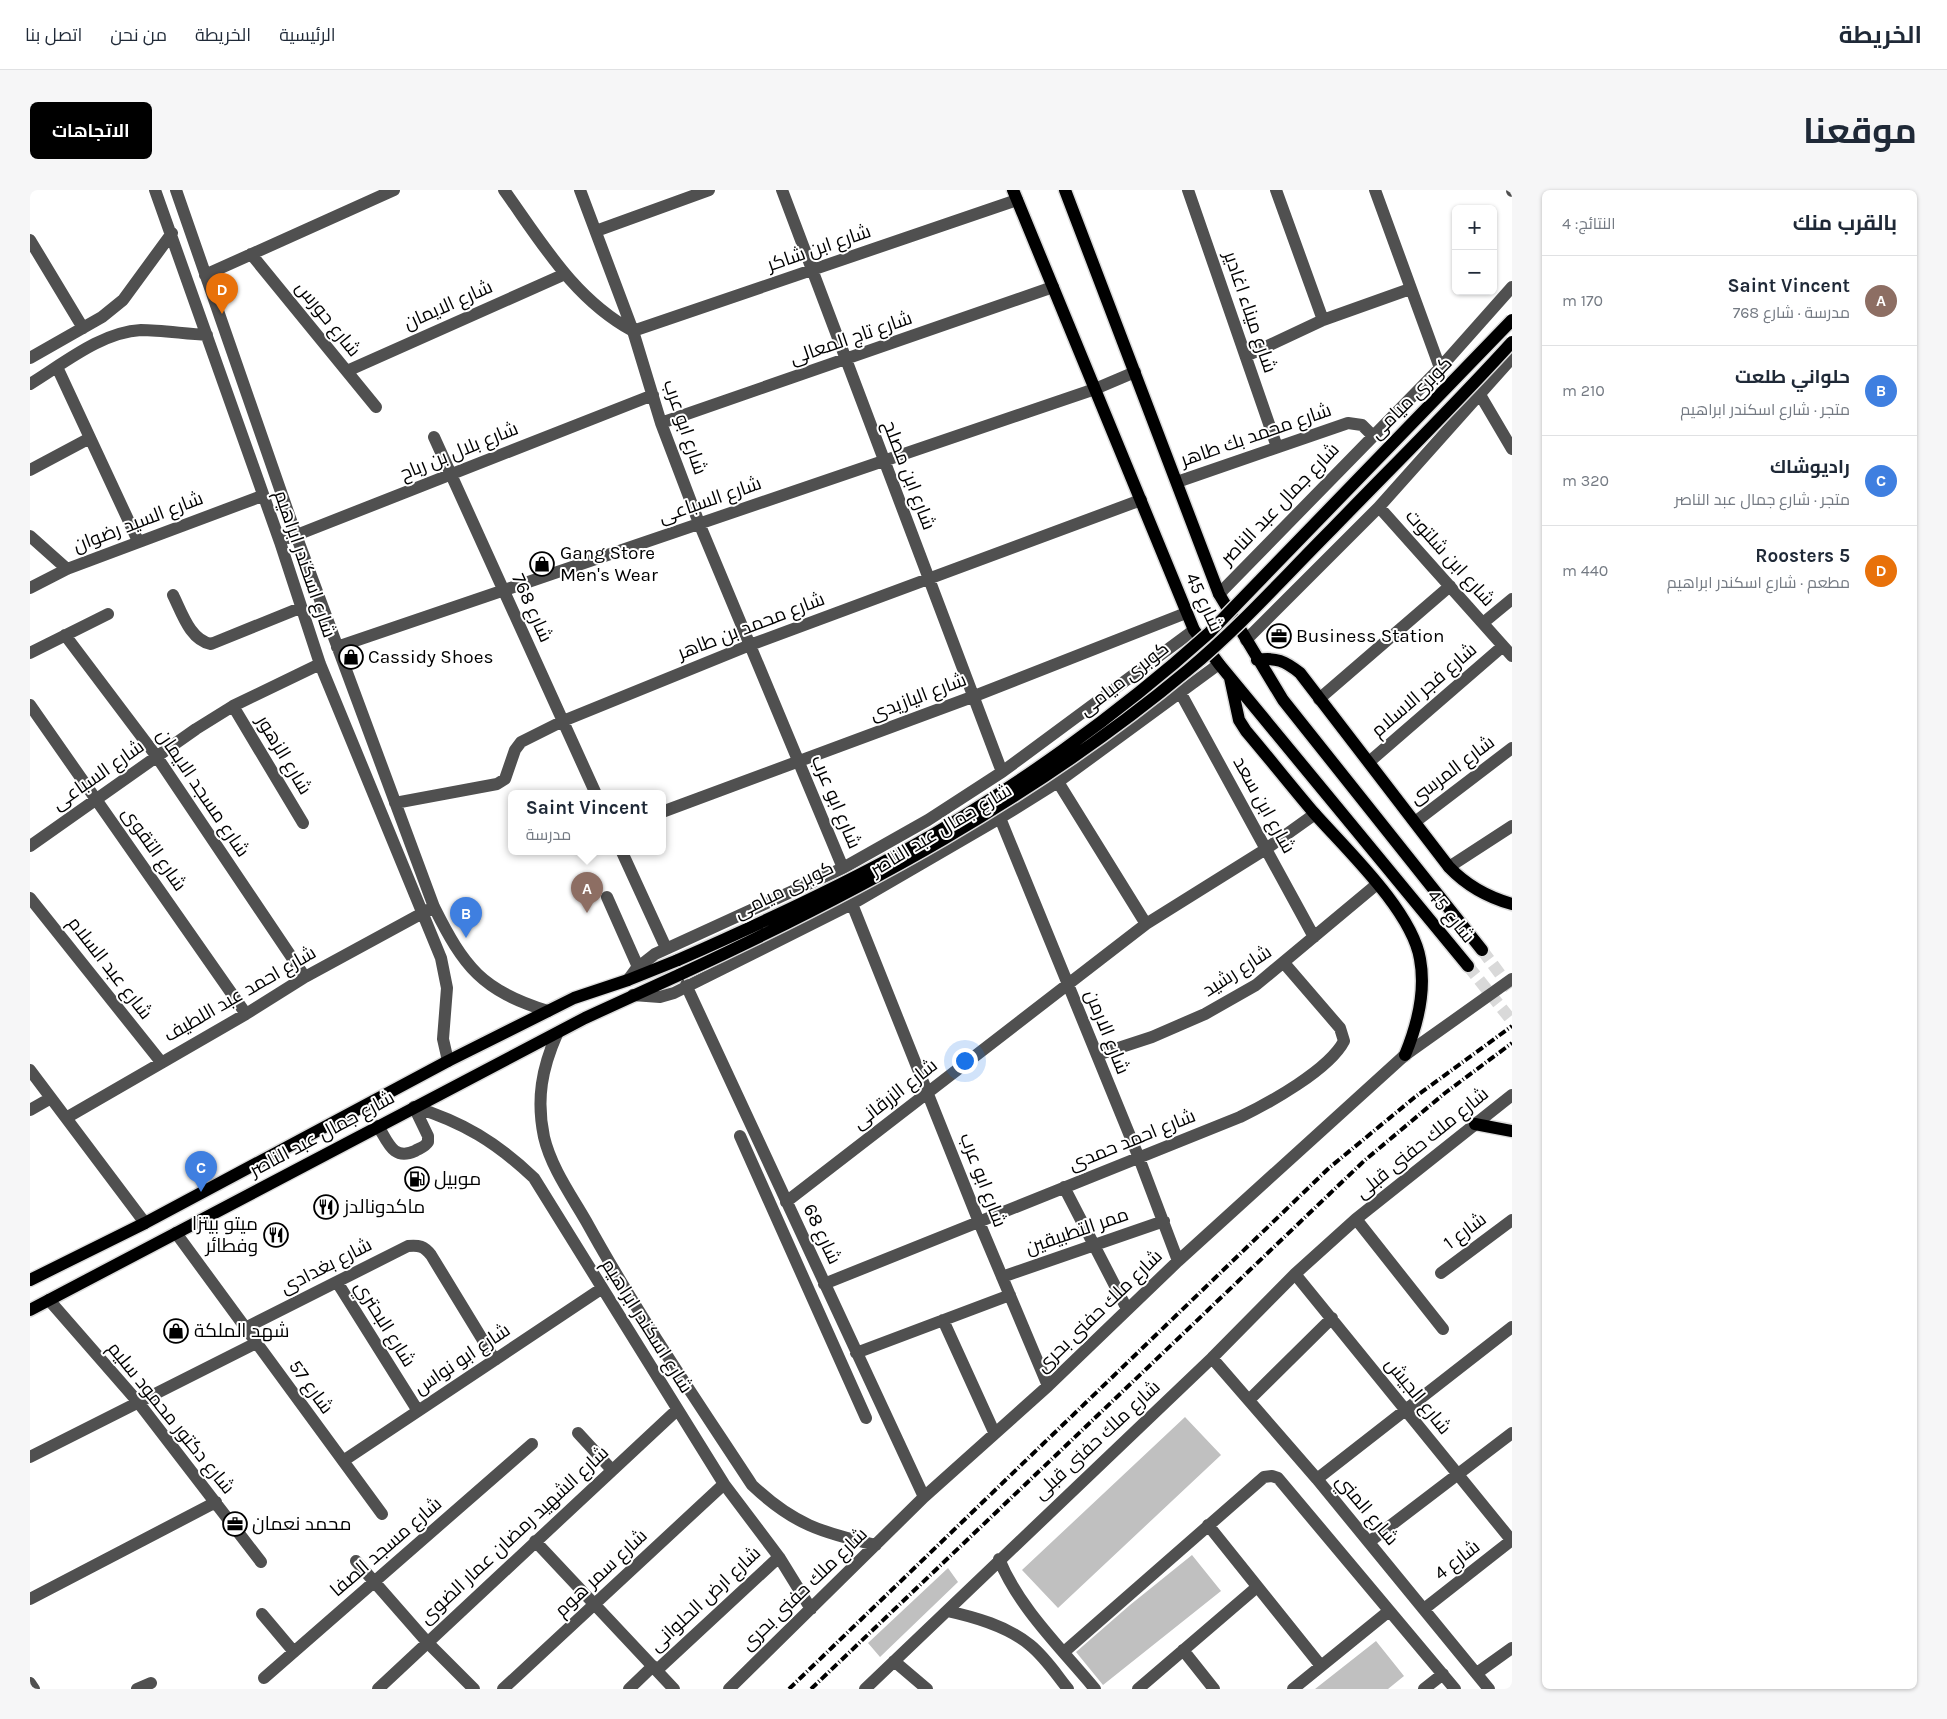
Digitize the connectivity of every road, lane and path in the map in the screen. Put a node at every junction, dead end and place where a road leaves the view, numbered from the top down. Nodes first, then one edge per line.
1 (155, 190) edge
2 (176, 190) edge
3 (394, 190) edge
4 (504, 190) edge
5 (580, 190) edge
6 (709, 190) edge
7 (782, 190) edge
8 (1065, 190) edge
9 (1188, 190) edge
10 (1276, 190) edge
11 (1376, 190) edge
12 (1015, 195) edge
13 (596, 231) junction
14 (172, 233) junction
15 (30, 240) edge
16 (251, 254) junction
17 (812, 270) junction
18 (205, 274) junction
19 (565, 274) junction
20 (1053, 287) junction
21 (1512, 287) edge
22 (1410, 288) junction
23 (1323, 320) junction
24 (1512, 320) edge
25 (83, 328) junction
26 (633, 331) junction
27 (207, 335) junction
28 (1512, 342) edge
29 (1246, 356) junction
30 (30, 358) edge
31 (1512, 358) edge
32 (845, 360) junction
33 (57, 367) junction
34 (1440, 368) junction
35 (347, 371) junction
36 (1135, 372) junction
37 (30, 384) edge
38 (1095, 389) junction
39 (1479, 393) junction
40 (653, 395) junction
41 (376, 407) dead end
42 (661, 423) junction
43 (1373, 436) junction
44 (434, 437) dead end
45 (90, 438) junction
46 (1277, 447) junction
47 (1512, 449) edge
48 (883, 460) junction
49 (30, 470) edge
50 (451, 474) junction
51 (1177, 482) junction
52 (262, 496) junction
53 (1141, 500) junction
54 (1379, 507) junction
55 (699, 523) junction
56 (296, 535) junction
57 (30, 536) edge
58 (138, 541) junction
59 (280, 542) junction
60 (67, 569) junction
61 (928, 580) junction
62 (1450, 586) junction
63 (30, 588) edge
64 (503, 590) junction
65 (1219, 594) junction
66 (173, 595) dead end
67 (1512, 599) edge
68 (300, 608) junction
69 (1186, 613) junction
70 (108, 614) dead end
71 (1483, 623) junction
72 (1194, 630) junction
73 (65, 635) junction
74 (1246, 640) junction
75 (750, 645) junction
76 (337, 647) junction
77 (1508, 651) edge
78 (30, 653) edge
79 (1257, 660) junction
80 (320, 664) junction
81 (1218, 664) junction
82 (1230, 676) junction
83 (1180, 692) junction
84 (972, 697) junction
85 (1319, 700) junction
86 (30, 705) edge
87 (233, 706) junction
88 (563, 720) junction
89 (1512, 748) edge
90 (157, 757) junction
91 (799, 762) junction
92 (1369, 762) junction
93 (1002, 772) junction
94 (1058, 782) junction
95 (594, 790) edge
96 (96, 799) junction
97 (396, 803) junction
98 (666, 811) edge
99 (1315, 814) junction
100 (1000, 818) junction
101 (1415, 822) junction
102 (303, 823) dead end
103 (1512, 826) edge
104 (30, 846) edge
105 (1266, 848) junction
106 (623, 855) edge
107 (1449, 867) junction
108 (843, 868) junction
109 (1376, 884) junction
110 (607, 897) dead end
111 (30, 898) edge
112 (852, 904) junction
113 (1512, 904) edge
114 (429, 910) junction
115 (1146, 924) junction
116 (1314, 936) junction
117 (666, 948) junction
118 (1482, 950) tunnel mouth
119 (678, 960) joint
120 (1284, 963) junction
121 (1468, 966) tunnel mouth
122 (638, 967) junction
123 (305, 977) junction
124 (1512, 979) edge
125 (628, 980) junction
126 (683, 980) junction
127 (1068, 985) junction
128 (548, 1011) junction
129 (246, 1014) junction
130 (557, 1034) junction
131 (1097, 1055) junction
132 (1405, 1055) junction
133 (448, 1061) junction
134 (161, 1062) junction
135 (30, 1070) edge
136 (929, 1092) junction
137 (1512, 1095) edge
138 (51, 1098) junction
139 (414, 1107) junction
140 (30, 1110) edge
141 (66, 1118) junction
142 (1475, 1124) junction
143 (378, 1126) junction
144 (1512, 1131) edge
145 (740, 1136) dead end
146 (1138, 1158) junction
147 (776, 1180) junction
148 (762, 1186) junction
149 (1064, 1188) junction
150 (786, 1202) junction
151 (1356, 1220) junction
152 (1512, 1220) edge
153 (1164, 1221) junction
154 (979, 1222) junction
155 (145, 1223) junction
156 (176, 1233) junction
157 (1093, 1245) junction
158 (1178, 1261) junction
159 (1441, 1273) dead end
160 (1295, 1274) junction
161 (1002, 1277) junction
162 (30, 1280) edge
163 (337, 1282) junction
164 (824, 1284) junction
165 (601, 1289) junction
166 (1010, 1295) junction
167 (49, 1300) junction
168 (1127, 1309) junction
169 (30, 1310) edge
170 (1332, 1318) junction
171 (943, 1320) junction
172 (1512, 1327) edge
173 (245, 1328) junction
174 (1443, 1329) dead end
175 (256, 1343) junction
176 (853, 1348) junction
177 (835, 1349) junction
178 (1212, 1358) junction
179 (495, 1360) junction
180 (1048, 1386) junction
181 (1250, 1400) junction
182 (138, 1402) junction
183 (677, 1410) junction
184 (1406, 1410) junction
185 (418, 1411) junction
186 (866, 1418) dead end
187 (994, 1432) junction
188 (578, 1433) dead end
189 (1512, 1433) edge
190 (532, 1444) dead end
191 (30, 1457) edge
192 (343, 1461) junction
193 (612, 1470) junction
194 (1458, 1475) junction
195 (1317, 1479) junction
196 (724, 1484) junction
197 (752, 1485) junction
198 (924, 1497) junction
199 (735, 1500) junction
200 (216, 1502) junction
201 (382, 1514) dead end
202 (1208, 1525) junction
203 (535, 1541) junction
204 (1512, 1541) edge
205 (1369, 1542) junction
206 (876, 1545) junction
207 (779, 1556) junction
208 (999, 1559) junction
209 (356, 1561) dead end
210 (261, 1562) dead end
211 (374, 1582) junction
212 (1257, 1587) junction
213 (30, 1599) edge
214 (594, 1604) junction
215 (1424, 1608) junction
216 (811, 1609) junction
217 (1389, 1610) junction
218 (947, 1611) junction
219 (262, 1614) dead end
220 (427, 1642) junction
221 (1512, 1648) edge
222 (1183, 1650) junction
223 (294, 1652) junction
224 (1064, 1652) junction
225 (894, 1661) junction
226 (1321, 1666) junction
227 (655, 1668) junction
228 (1477, 1673) junction
229 (1443, 1674) junction
230 (264, 1678) dead end
231 (30, 1683) edge
232 (151, 1683) dead end
233 (34, 1689) edge
234 (137, 1689) edge
235 (378, 1689) edge
236 (474, 1689) edge
237 (503, 1689) edge
238 (629, 1689) edge
239 (674, 1689) edge
240 (729, 1689) edge
241 (865, 1689) edge
242 (927, 1689) edge
243 (1068, 1689) edge
244 (1094, 1689) edge
245 (1138, 1689) edge
246 (1214, 1689) edge
247 (1293, 1689) edge
248 (1424, 1689) edge
249 (1455, 1689) edge
250 (1490, 1689) edge

1 - 14 street, شارع اسكندر ابراهيم
2 - 18 street, شارع اسكندر ابراهيم
3 - 16 street
4 - 19 street
5 - 13 street, شارع ابو عرب
6 - 13 street
7 - 17 street, شارع ابن مصلح
8 - 36 main road, شارع 45
9 - 29 street, شارع ميناء اغادير
10 - 23 street
11 - 22 street
12 - 17 street, شارع ابن شاكر
12 - 20 main road, شارع 45
13 - 26 street, شارع ابو عرب
14 - 25 street
14 - 27 street, شارع اسكندر ابراهيم
15 - 25 street
16 - 18 street
16 - 35 street, شارع حورس
17 - 26 street, شارع ابن شاكر
17 - 32 street, شارع ابن مصلح
18 - 56 street, شارع اسكندر ابراهيم
19 - 26 street
19 - 35 street, شارع الايمان
20 - 32 street, شارع تاج المعالى
20 - 38 main road, شارع 45
21 - 34 street, شارع جمال عبد الناصر
22 - 23 street
22 - 34 street
23 - 29 street
24 - 119 main road, كوبرى ميامى, bridge
25 - 30 street
26 - 40 street, شارع ابو عرب
27 - 33 street
27 - 52 street, شارع اسكندر ابراهيم
28 - 126 main road, كوبرى ميامى, bridge
29 - 46 street, شارع ميناء اغادير
31 - 39 street
32 - 42 street, شارع تاج المعالى
32 - 48 street, شارع ابن مصلح
33 - 37 street
33 - 45 street
34 - 43 street, شارع جمال عبد الناصر
35 - 41 street, شارع حورس
36 - 38 street, شارع السباعى
36 - 51 main road, شارع 45
38 - 48 street, شارع السباعى
38 - 53 main road, شارع 45
39 - 47 street
39 - 54 street
40 - 42 street, شارع ابو عرب
40 - 50 street, شارع بلال بن رباح
42 - 55 street, شارع ابو عرب
43 - 46 street, شارع محمد بك طاهر
43 - 65 street, شارع جمال عبد الناصر
44 - 50 street, شارع 768
45 - 49 street
45 - 58 street
46 - 51 street, شارع محمد بك طاهر
48 - 55 street, شارع السباعى
48 - 61 street, شارع ابن مصلح
50 - 56 street, شارع بلال بن رباح
50 - 64 street, شارع 768
51 - 65 main road, شارع 45
52 - 58 street, شارع السيد رضوان
52 - 59 street, شارع اسكندر ابراهيم
53 - 61 street, شارع محمد بن طاهر
53 - 69 main road, شارع 45
54 - 62 street, شارع ابن شلتوت
54 - 74 street
55 - 64 street, شارع السباعى
55 - 75 street, شارع ابو عرب
56 - 59 street, شارع بلال بن رباح
56 - 76 street, شارع اسكندر ابراهيم
57 - 60 street
58 - 60 street, شارع السيد رضوان
59 - 68 street, شارع اسكندر ابراهيم
60 - 63 street, شارع السيد رضوان
61 - 75 street, شارع محمد بن طاهر
61 - 84 street, شارع ابن مصلح
62 - 71 street, شارع ابن شلتوت
62 - 85 street
64 - 76 street, شارع السباعى
64 - 88 street, شارع 768
65 - 74 main road, شارع 45
66 - 68 street
67 - 71 street
68 - 80 street, شارع اسكندر ابراهيم
69 - 72 main road, شارع 45
69 - 84 street, شارع اليازيدى
70 - 73 street
71 - 77 street, شارع ابن شلتوت
72 - 81 main road, شارع 45
72 - 93 street, شارع جمال عبد الناصر
73 - 78 street
73 - 90 street, شارع مسجد الايمان
74 - 79 main road, شارع 45
75 - 88 street, شارع محمد بن طاهر
75 - 91 street, شارع ابو عرب
76 - 97 street, شارع اسكندر ابراهيم
77 - 92 street, شارع فجر الاسلام
79 - 85 main road
79 - 118 main road, شارع 45
80 - 87 street, شارع السباعى
80 - 114 street, شارع اسكندر ابراهيم
81 - 82 main road, شارع 45
81 - 83 street, شارع جمال عبد الناصر
82 - 99 main road
82 - 121 main road, شارع 45
83 - 94 street, شارع جمال عبد الناصر
83 - 105 street, شارع ابن سعد
84 - 91 street, شارع اليازيدى
84 - 93 street, شارع ابن مصلح
85 - 92 main road
86 - 96 street, شارع التقوى
87 - 90 street, شارع السباعى
87 - 102 street, شارع الزهور
88 - 95 street, شارع 768
88 - 97 street, شارع محمد بن طاهر
89 - 101 street, شارع المرسى
90 - 96 street, شارع السباعى
90 - 123 street, شارع مسجد الايمان
91 - 98 street, شارع اليازيدى
91 - 108 street, شارع ابو عرب
92 - 101 main road
93 - 108 street, شارع جمال عبد الناصر
94 - 100 street, شارع جمال عبد الناصر
94 - 115 street
96 - 104 street, شارع السباعى
96 - 129 street, شارع التقوى
97 - 114 street, شارع اسكندر ابراهيم
99 - 105 street, شارع الزرقانى
99 - 109 main road
100 - 112 street, شارع جمال عبد الناصر
100 - 127 street, شارع الارمن
101 - 107 main road
103 - 107 street
105 - 115 street, شارع الزرقانى
105 - 116 street, شارع ابن سعد
106 - 117 street
107 - 113 main road
108 - 117 street, شارع جمال عبد الناصر
109 - 116 street, شارع رشيد
109 - 132 main road
110 - 122 street
111 - 134 street, شارع عبد السلام
112 - 126 street, شارع جمال عبد الناصر
112 - 136 street, شارع ابو عرب
114 - 123 street, شارع احمد عبد اللطيف
114 - 128 street, شارع اسكندر ابراهيم
114 - 133 street, شارع اسكندر ابراهيم
115 - 127 street, شارع الزرقانى
116 - 120 street, شارع رشيد
117 - 122 street, شارع جمال عبد الناصر
119 - 125 main road, شارع جمال عبد الناصر
120 - 131 street, شارع رشيد
120 - 146 street, شارع احمد حمدى
122 - 125 street, شارع جمال عبد الناصر
123 - 129 street, شارع احمد عبد اللطيف
124 - 132 street, شارع ملك حفنى بحرى
125 - 128 main road, شارع جمال عبد الناصر
126 - 130 main road, شارع جمال عبد الناصر
126 - 147 street, شارع 68
127 - 131 street, شارع الارمن
127 - 136 street, شارع الزرقانى
128 - 133 main road, شارع جمال عبد الناصر
129 - 134 street, شارع احمد عبد اللطيف
130 - 139 main road, شارع جمال عبد الناصر
130 - 197 street, شارع اسكندر ابراهيم
131 - 146 street, شارع الارمن
132 - 158 street, شارع ملك حفنى بحرى
133 - 155 main road, شارع جمال عبد الناصر
134 - 141 street, شارع احمد عبد اللطيف
135 - 138 street
136 - 150 street, شارع الزرقانى
136 - 154 street, شارع ابو عرب
137 - 142 street, شارع ملك حفنى قبلى
138 - 140 street
138 - 141 street
139 - 143 main road, شارع جمال عبد الناصر
139 - 143 street
139 - 165 street, شارع اسكندر ابراهيم
141 - 155 street
142 - 144 main road
142 - 151 street, شارع ملك حفنى قبلى
143 - 156 main road, شارع جمال عبد الناصر
145 - 148 street
146 - 149 street, شارع احمد حمدى
146 - 153 street, شارع الارمن
147 - 148 street
147 - 150 street, شارع 68
148 - 177 street
149 - 154 street, شارع احمد حمدى
149 - 157 street
150 - 164 street, شارع 68
151 - 160 street, شارع ملك حفنى قبلى
151 - 174 street, شارع ملك حفنى قبلى
152 - 159 street, شارع 1
153 - 157 street, ممر التطبيقين
153 - 158 street, شارع الارمن
154 - 161 street, شارع ابو عرب
154 - 164 street, شارع احمد حمدى
155 - 162 main road, شارع جمال عبد الناصر
156 - 167 main road, شارع جمال عبد الناصر
156 - 173 street, شارع 57
157 - 161 street, ممر التطبيقين
157 - 168 street
158 - 168 street, شارع ملك حفنى بحرى
160 - 170 street, شارع الجيش
160 - 178 street, شارع ملك حفنى قبلى
161 - 166 street, شارع ابو عرب
163 - 173 street, شارع بغدادى
163 - 179 street, شارع بغدادى
163 - 185 street, شارع البحتري
164 - 176 street, شارع 68
165 - 179 street, شارع ابو نواس
165 - 183 street, شارع اسكندر ابراهيم
166 - 171 street
166 - 180 street, شارع ابو عرب
167 - 169 main road, شارع جمال عبد الناصر
167 - 182 street, شارع دكتور محمود سليم
168 - 180 street, شارع ملك حفنى بحرى
170 - 181 street
170 - 184 street, شارع الجيش
171 - 176 street
171 - 187 street
172 - 184 street
173 - 175 street, شارع 57
175 - 182 street
175 - 192 street, شارع 57
176 - 177 street
176 - 198 street, شارع 68
177 - 186 street
178 - 181 street, شارع المني
178 - 208 street, شارع ملك حفنى قبلى
179 - 185 street, شارع ابو نواس
180 - 187 street, شارع ملك حفنى بحرى
181 - 195 street, شارع المني
182 - 191 street
182 - 200 street, شارع دكتور محمود سليم
183 - 193 street, شارع الشهيد رمضان عمار الضوى
183 - 196 street, شارع اسكندر ابراهيم
184 - 194 street, شارع الجيش
184 - 195 street
185 - 192 street, شارع ابو نواس
187 - 198 street, شارع ملك حفنى بحرى
188 - 193 street
189 - 194 street
190 - 211 street, شارع مسجد الصفا
192 - 201 street, شارع 57
193 - 203 street, شارع الشهيد رمضان عمار الضوى
194 - 204 street, شارع الجيش
194 - 205 street
195 - 205 street, شارع المني
196 - 199 street, شارع اسكندر ابراهيم
196 - 214 street, شارع سمر هوم
197 - 199 street
197 - 206 street, شارع اسكندر ابراهيم
198 - 206 street, شارع ملك حفنى بحرى
199 - 207 street, شارع اسكندر ابراهيم
200 - 210 street, شارع دكتور محمود سليم
200 - 213 street
202 - 212 street
202 - 217 street
202 - 224 street
203 - 214 street
203 - 220 street, شارع الشهيد رمضان عمار الضوى
204 - 215 street, شارع 4
205 - 215 street, شارع المني
206 - 216 street, شارع ملك حفنى بحرى
207 - 216 street, شارع اسكندر ابراهيم
207 - 227 street, شارع ارض الحلوانى
208 - 218 street, شارع ملك حفنى قبلى
208 - 224 street
209 - 211 street
211 - 220 street
211 - 223 street, شارع مسجد الصفا
212 - 222 street
212 - 226 street
214 - 227 street
214 - 237 street, شارع سمر هوم
215 - 228 street, شارع المني
216 - 240 street, شارع ملك حفنى بحرى
217 - 226 street
217 - 229 street
218 - 225 street, شارع ملك حفنى قبلى
218 - 243 street
219 - 223 street
220 - 235 street, شارع الشهيد رمضان عمار الضوى
220 - 236 street
221 - 228 street
222 - 245 street
222 - 246 street
223 - 230 street, شارع مسجد الصفا
224 - 244 street
225 - 241 street, شارع ملك حفنى قبلى
225 - 242 street
226 - 247 street
227 - 238 street, شارع ارض الحلوانى
227 - 239 street
228 - 250 street, شارع المني
229 - 248 street
229 - 249 street
231 - 233 street
232 - 234 street

